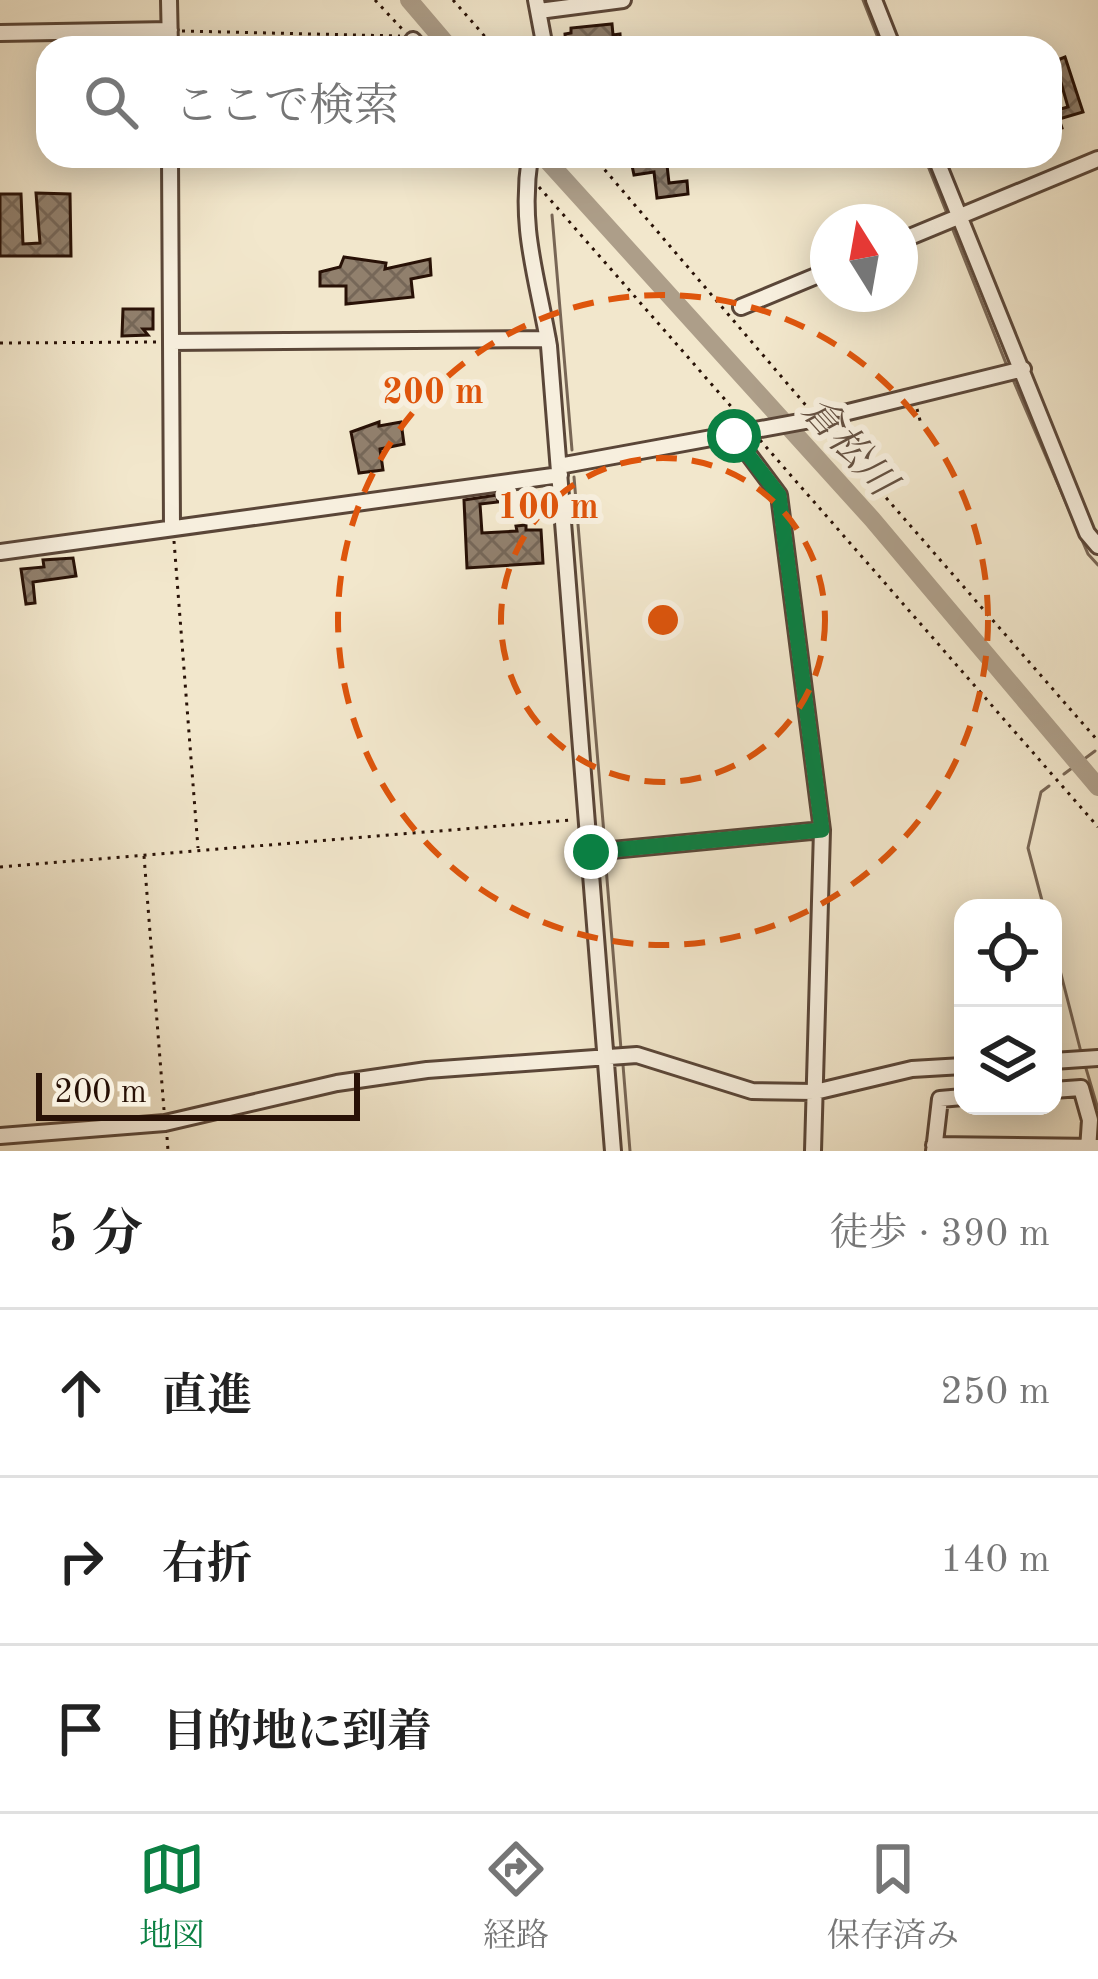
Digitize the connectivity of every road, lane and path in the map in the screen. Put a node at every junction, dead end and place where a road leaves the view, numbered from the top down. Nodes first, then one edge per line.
1 (169, 0) edge
2 (375, 0) edge
3 (453, 0) edge
4 (623, 0) edge
5 (874, 0) edge
6 (538, 5) edge
7 (170, 30) junction
8 (0, 33) edge
9 (170, 36) edge
10 (400, 36) edge
11 (409, 36) edge
12 (484, 36) edge
13 (542, 36) edge
14 (888, 36) edge
15 (1098, 159) edge
16 (170, 168) edge
17 (529, 168) edge
18 (532, 168) edge
19 (604, 168) edge
20 (940, 168) edge
21 (959, 216) junction
22 (918, 233) edge
23 (810, 278) edge
24 (741, 307) dead end
25 (548, 340) junction
26 (171, 342) junction
27 (0, 343) edge
28 (1014, 371) junction
29 (918, 410) dead end
30 (825, 418) junction
31 (921, 424) dead end
32 (754, 433) junction
33 (734, 436) junction
34 (559, 470) junction
35 (172, 527) junction
36 (1096, 540) edge
37 (0, 552) edge
38 (1098, 740) edge
39 (586, 819) junction
40 (1098, 827) edge
41 (822, 830) junction
42 (198, 850) junction
43 (600, 851) junction
44 (144, 854) junction
45 (0, 867) edge
46 (616, 1057) junction
47 (1098, 1058) edge
48 (1062, 1060) edge
49 (954, 1067) edge
50 (1062, 1089) edge
51 (815, 1092) junction
52 (954, 1098) edge
53 (165, 1123) junction
54 (0, 1136) edge
55 (934, 1148) edge
56 (1091, 1148) edge
57 (168, 1151) edge
58 (613, 1151) edge
59 (813, 1151) edge

1 - 7 street
2 - 11 path
3 - 12 path
4 - 6 street
5 - 14 street
6 - 13 street
7 - 8 street
7 - 9 street
7 - 10 path
15 - 21 street
16 - 26 street
17 - 25 street
18 - 32 path
19 - 30 path
20 - 21 street
21 - 22 street
21 - 28 street
23 - 24 street
25 - 26 street
25 - 34 street
26 - 27 path
26 - 35 street
28 - 30 street
28 - 36 street
29 - 31 path
30 - 32 street
30 - 38 path
32 - 33 street
32 - 40 path
33 - 34 street
33 - 41 street
34 - 35 street
34 - 39 street
35 - 37 street
35 - 42 path
39 - 42 path
39 - 43 street
41 - 43 street
41 - 51 street
42 - 44 path
43 - 46 street
44 - 45 path
44 - 53 path
46 - 51 street
46 - 53 street
46 - 58 street
47 - 48 street
49 - 51 street
50 - 56 street
51 - 59 street
52 - 55 street
53 - 54 street
53 - 57 path
55 - 56 street

